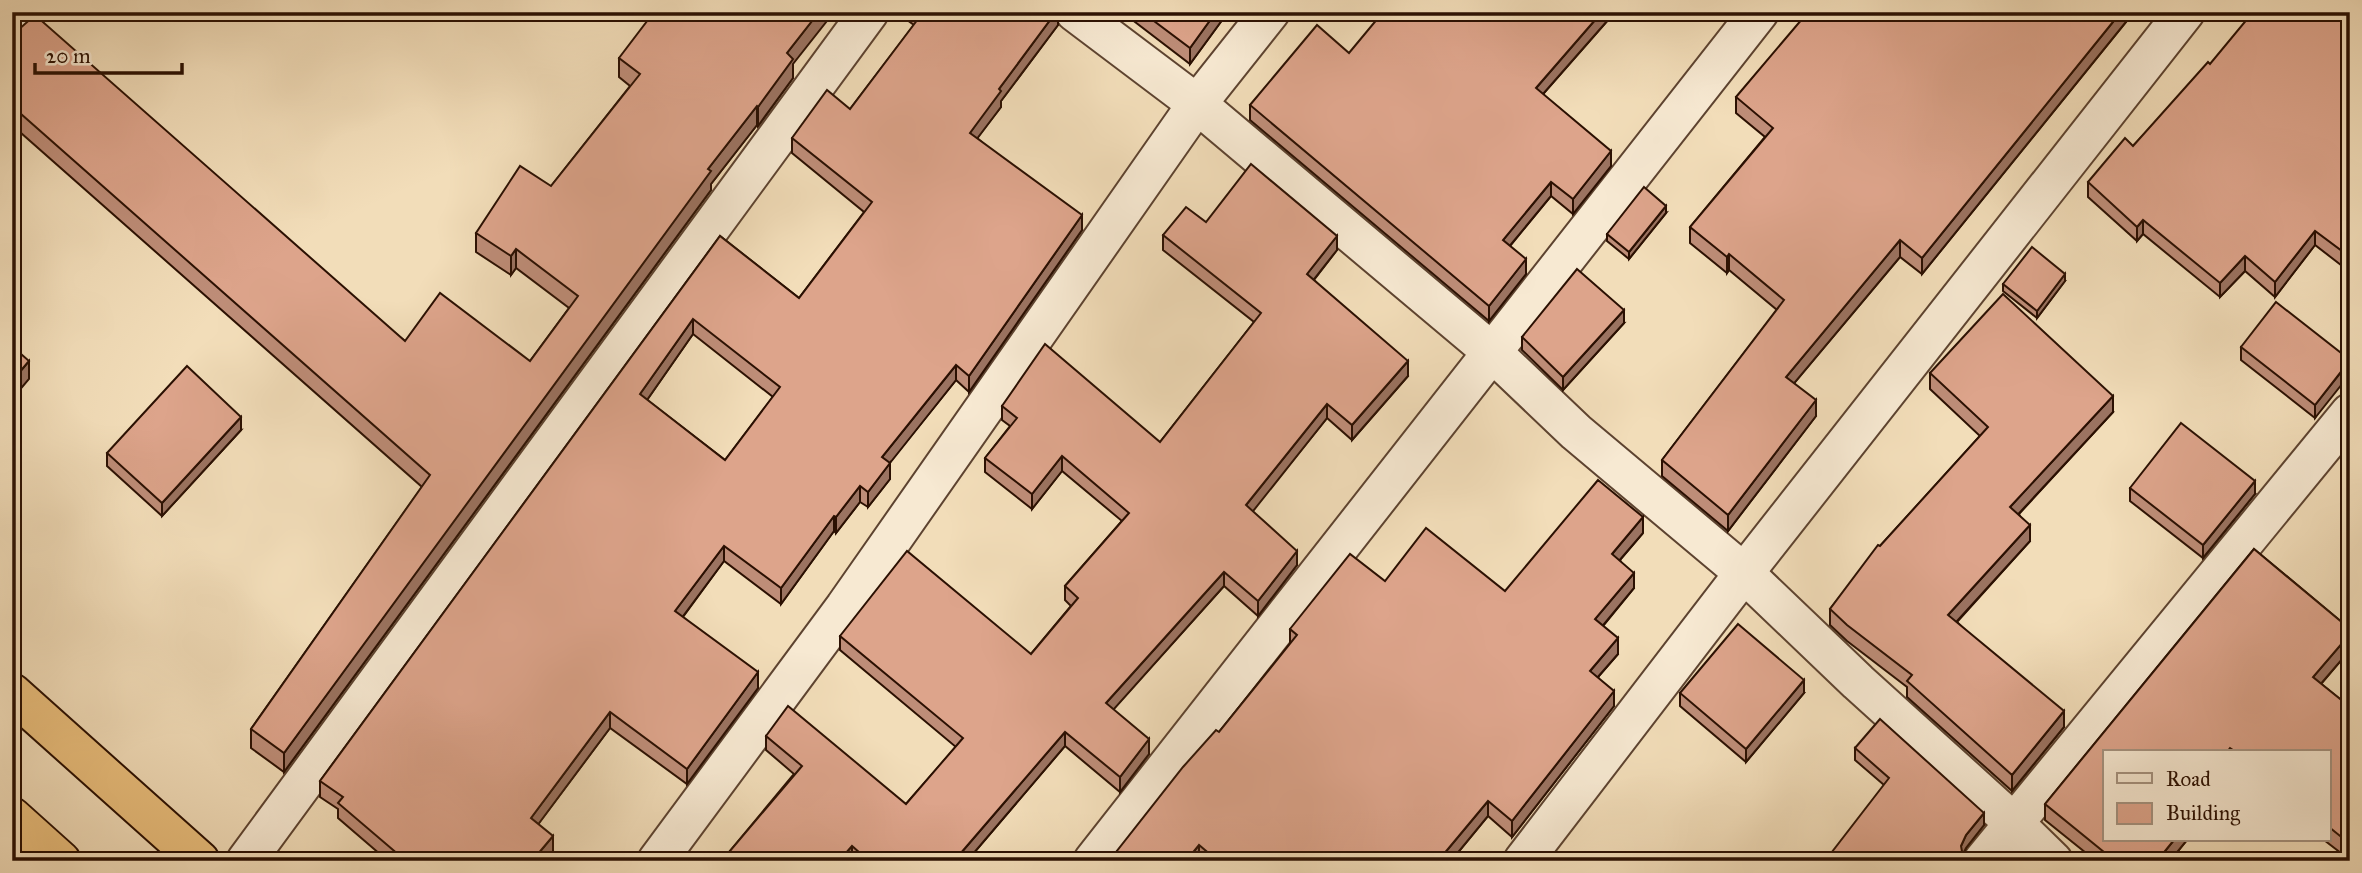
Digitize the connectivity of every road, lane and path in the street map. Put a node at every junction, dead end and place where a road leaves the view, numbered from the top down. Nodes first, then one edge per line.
1 (34, 12) edge
2 (869, 12) edge
3 (1075, 12) edge
4 (1270, 12) edge
5 (1759, 12) edge
6 (2185, 12) edge
7 (12, 36) edge
8 (1197, 104) junction
9 (1492, 352) junction
10 (2350, 413) edge
11 (1744, 573) junction
12 (12, 693) edge
13 (12, 817) edge
14 (2014, 822) junction
15 (61, 861) edge
16 (200, 861) edge
17 (246, 861) edge
18 (657, 861) edge
19 (1093, 861) edge
20 (1523, 861) edge
21 (1983, 861) edge
22 (2053, 861) edge

1 - 7 lane
2 - 17 street
3 - 8 street
4 - 8 street
5 - 9 street
6 - 11 street
8 - 9 street
8 - 18 street
9 - 11 street
9 - 19 street
10 - 14 street
11 - 14 street
11 - 20 street
12 - 16 highway
13 - 15 highway
14 - 21 street
14 - 22 street

